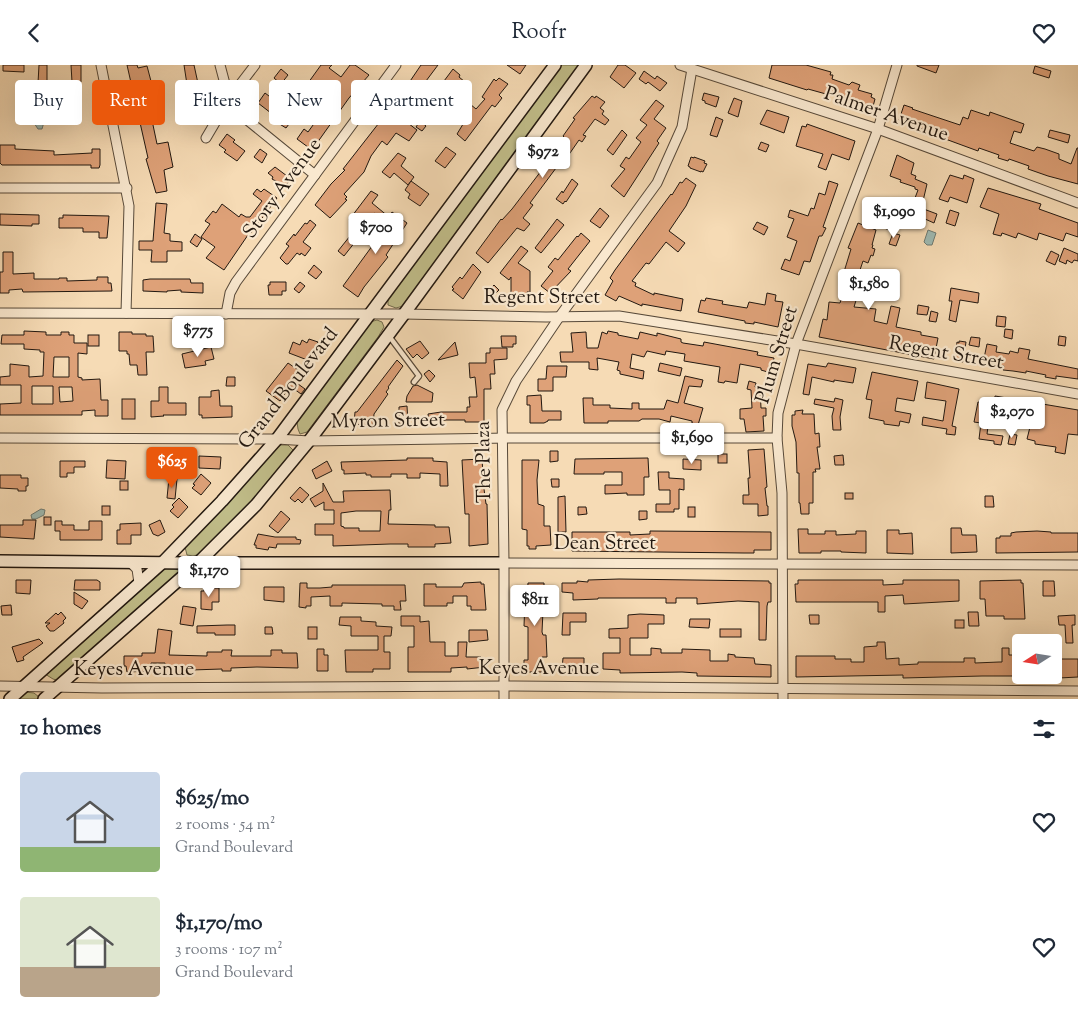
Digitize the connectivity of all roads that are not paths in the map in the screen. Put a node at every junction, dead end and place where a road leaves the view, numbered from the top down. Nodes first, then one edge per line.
1 (101, 65) edge
2 (220, 65) edge
3 (255, 65) edge
4 (396, 65) edge
5 (555, 65) edge
6 (586, 65) edge
7 (680, 65) edge
8 (897, 65) edge
9 (692, 69) junction
10 (224, 80) edge
11 (244, 80) edge
12 (214, 125) edge
13 (253, 125) edge
14 (878, 129) junction
15 (206, 138) dead end
16 (315, 175) junction
17 (0, 188) edge
18 (126, 189) junction
19 (1078, 203) edge
20 (0, 313) edge
21 (126, 313) junction
22 (226, 314) junction
23 (404, 314) junction
24 (370, 315) junction
25 (560, 316) junction
26 (388, 335) junction
27 (796, 345) junction
28 (414, 382) dead end
29 (1078, 395) edge
30 (501, 438) junction
31 (777, 438) junction
32 (0, 439) edge
33 (277, 439) junction
34 (309, 441) junction
35 (0, 561) edge
36 (131, 563) junction
37 (162, 563) junction
38 (198, 563) junction
39 (504, 563) junction
40 (782, 563) junction
41 (1078, 565) edge
42 (139, 583) junction
43 (0, 686) edge
44 (24, 686) junction
45 (504, 686) junction
46 (58, 687) junction
47 (783, 689) junction
48 (1078, 691) edge
49 (10, 699) edge
50 (44, 699) edge
51 (504, 699) edge
52 (783, 699) edge

1 - 18 street
2 - 10 street
3 - 11 street
4 - 16 street, Story Avenue
5 - 24 street, Grand Boulevard
6 - 23 street
7 - 9 street, Palmer Avenue
8 - 14 street, Plum Street
9 - 14 street, Palmer Avenue
9 - 25 street, The Plaza
12 - 15 street
13 - 16 street
14 - 19 street, Palmer Avenue
14 - 27 street, Plum Street
16 - 22 street, Story Avenue
17 - 18 street
18 - 21 street
20 - 21 street, Regent Street
21 - 22 street, Regent Street
22 - 24 street, Regent Street
23 - 24 street, Regent Street
23 - 25 street, Regent Street
23 - 26 street
24 - 33 street, Grand Boulevard
25 - 27 street, Regent Street
25 - 30 street, The Plaza
26 - 28 lane
26 - 34 street
27 - 29 street, Regent Street
27 - 31 street, Plum Street
30 - 31 street, Myron Street
30 - 34 street, Myron Street
30 - 39 street, The Plaza
31 - 40 street, Plum Street
32 - 33 street, Myron Street
33 - 34 street, Myron Street
33 - 37 street, Grand Boulevard
34 - 38 street
35 - 36 street, Dean Street
36 - 37 street, Dean Street
36 - 42 street
37 - 38 street, Dean Street
37 - 42 street, Grand Boulevard
38 - 39 street, Dean Street
38 - 46 street
39 - 40 street, Dean Street
39 - 45 street, The Plaza
40 - 41 street, Dean Street
40 - 47 street, Plum Street
42 - 44 street, Grand Boulevard
43 - 44 street, Keyes Avenue
44 - 46 street, Keyes Avenue
44 - 49 street, Grand Boulevard
45 - 46 street, Keyes Avenue
45 - 47 street, Keyes Avenue
45 - 51 street, The Plaza
46 - 50 street
47 - 48 street, Keyes Avenue
47 - 52 street, Plum Street

